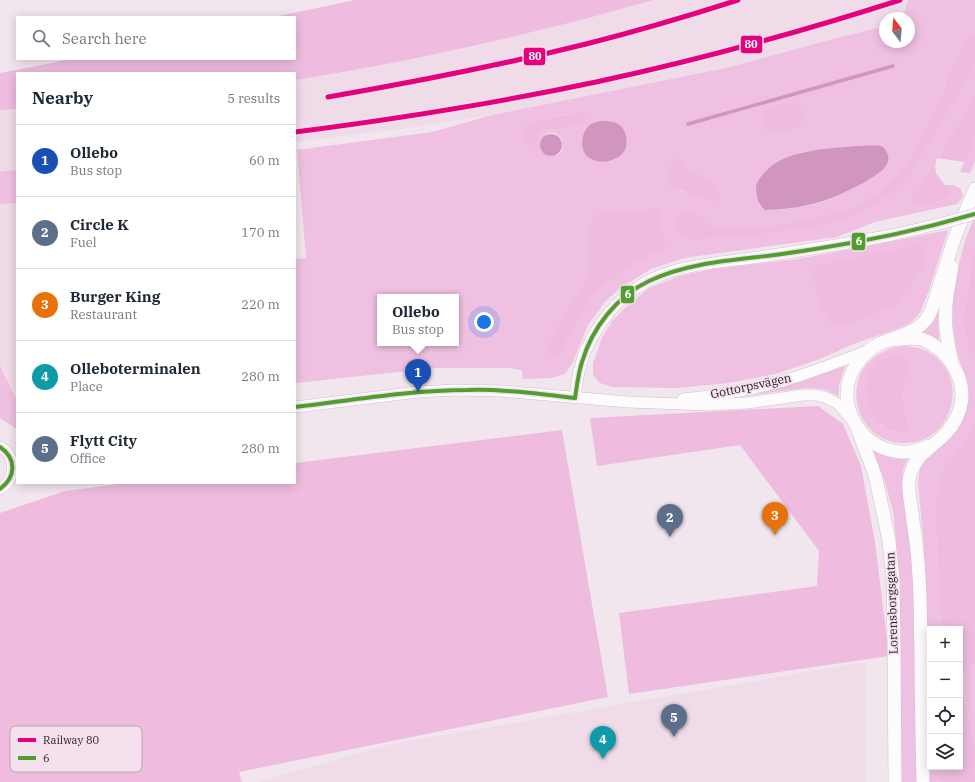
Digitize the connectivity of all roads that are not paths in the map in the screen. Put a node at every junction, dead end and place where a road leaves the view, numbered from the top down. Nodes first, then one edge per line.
1 (973, 195) edge
2 (975, 214) edge
3 (891, 340) junction
4 (870, 350) junction
5 (952, 364) junction
6 (575, 398) junction
7 (628, 402) junction
8 (296, 407) edge
9 (856, 425) junction
10 (933, 445) junction
11 (2, 447) edge
12 (16, 449) edge
13 (8, 483) edge
14 (895, 782) edge
15 (923, 782) edge

1 - 3 main road, Lorensborgsgatan
1 - 5 main road, Lorensborgsgatan
2 - 6 street, bridge
3 - 4 main road, Lorensborgsgatan
3 - 5 main road, Lorensborgsgatan
4 - 7 street, Gottorpsvägen
4 - 9 main road, Lorensborgsgatan
5 - 10 main road, Lorensborgsgatan
6 - 7 street, Gottorpsvägen
6 - 8 street, Gottorpsvägen
7 - 9 street, Gottorpsvägen
9 - 10 main road, Lorensborgsgatan
9 - 14 main road, Lorensborgsgatan
10 - 15 main road, Lorensborgsgatan
11 - 12 street
11 - 13 street

